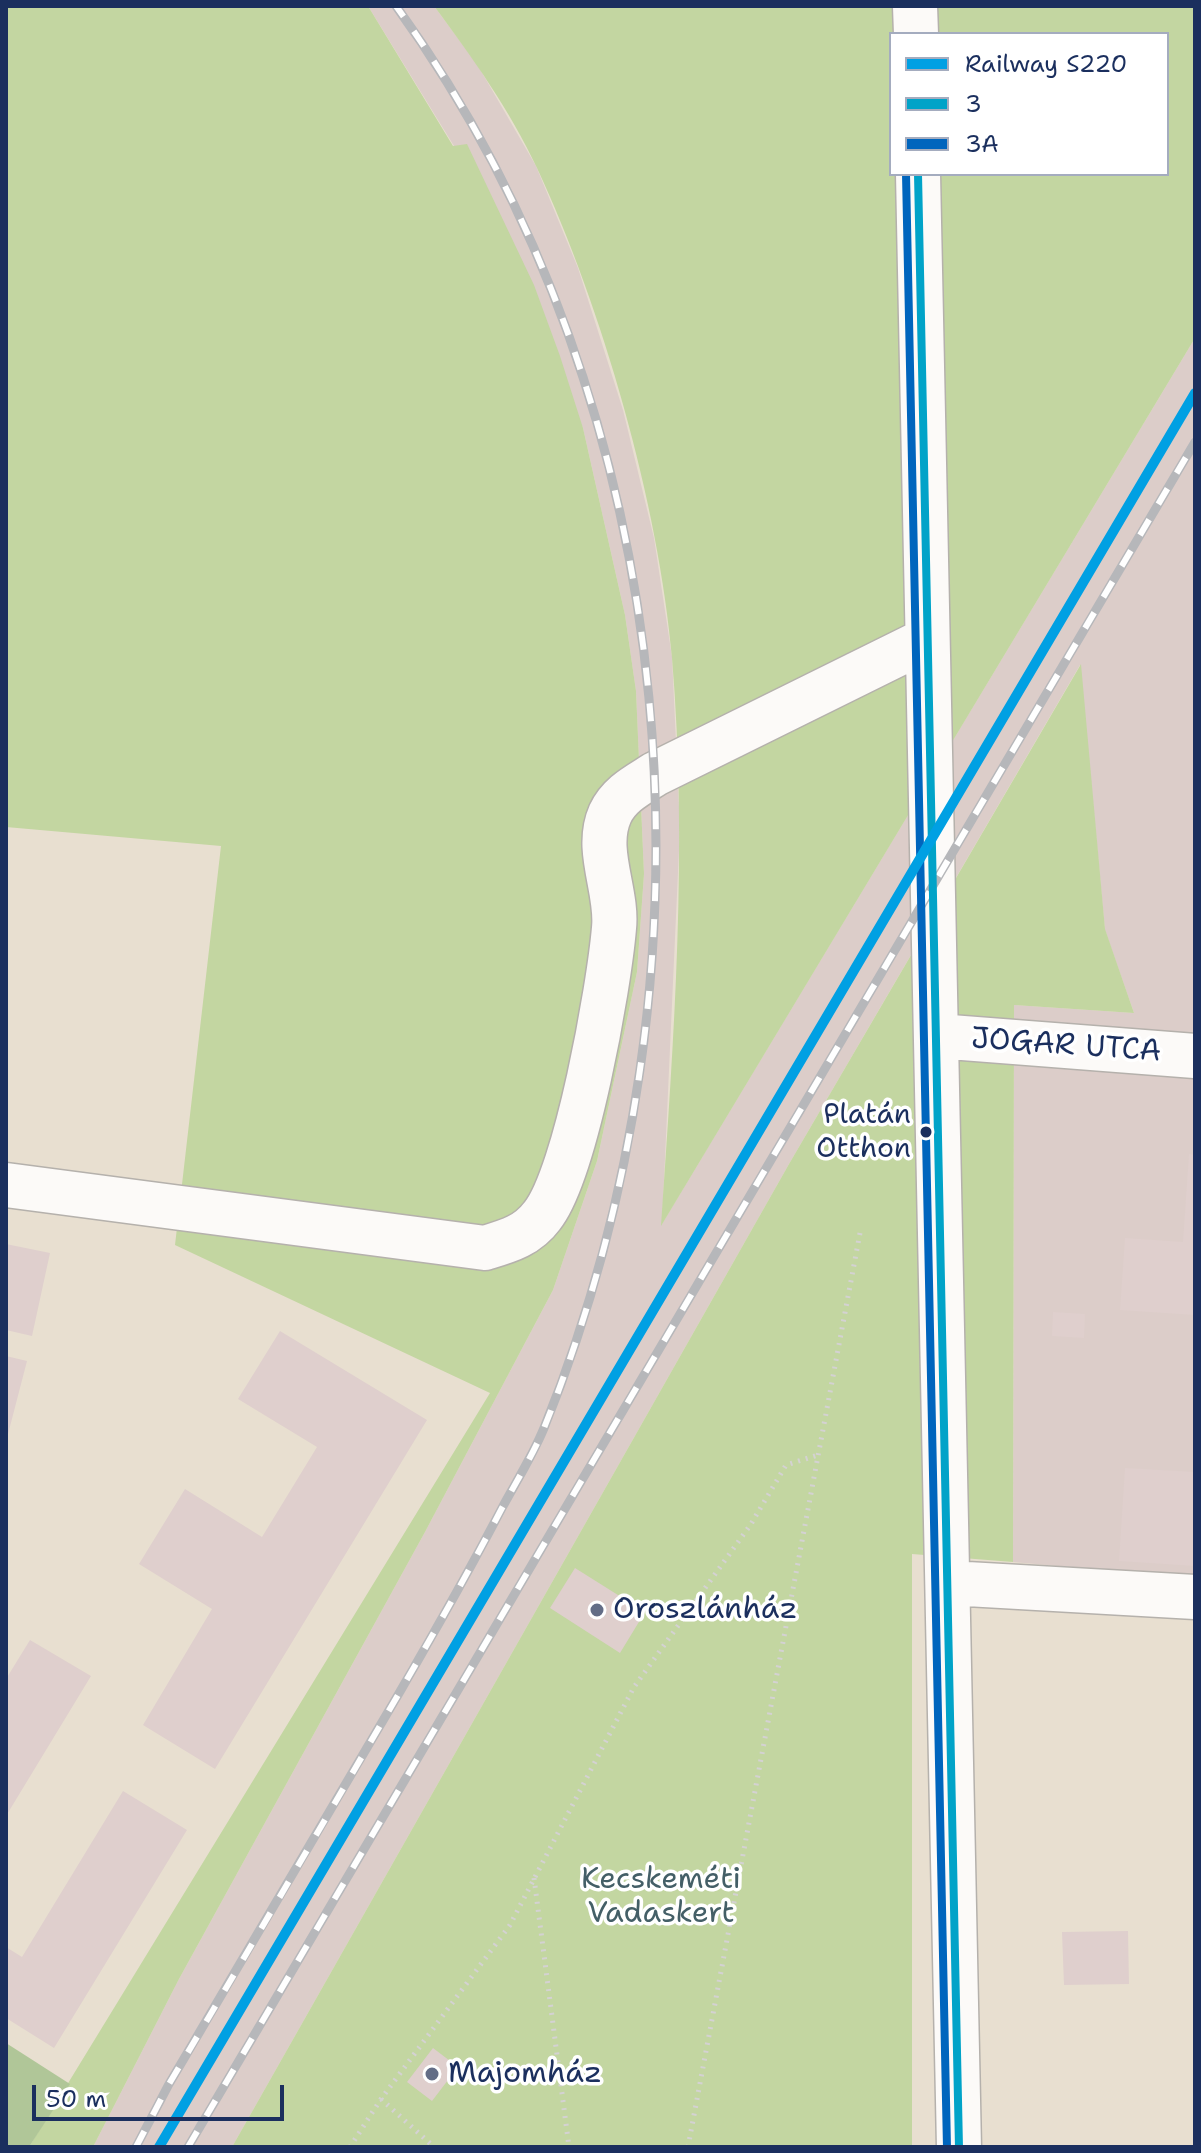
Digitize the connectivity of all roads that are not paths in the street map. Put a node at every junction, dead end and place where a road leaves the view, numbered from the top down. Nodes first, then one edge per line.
1 (915, 6) edge
2 (916, 32) edge
3 (918, 176) edge
4 (926, 640) junction
5 (937, 1036) junction
6 (1195, 1056) edge
7 (6, 1185) edge
8 (949, 1583) junction
9 (1195, 1597) edge
10 (959, 2147) edge

1 - 2 street
3 - 4 street
4 - 5 street
4 - 7 street
5 - 6 street, JOGAR UTCA
5 - 8 street
8 - 9 street
8 - 10 street

